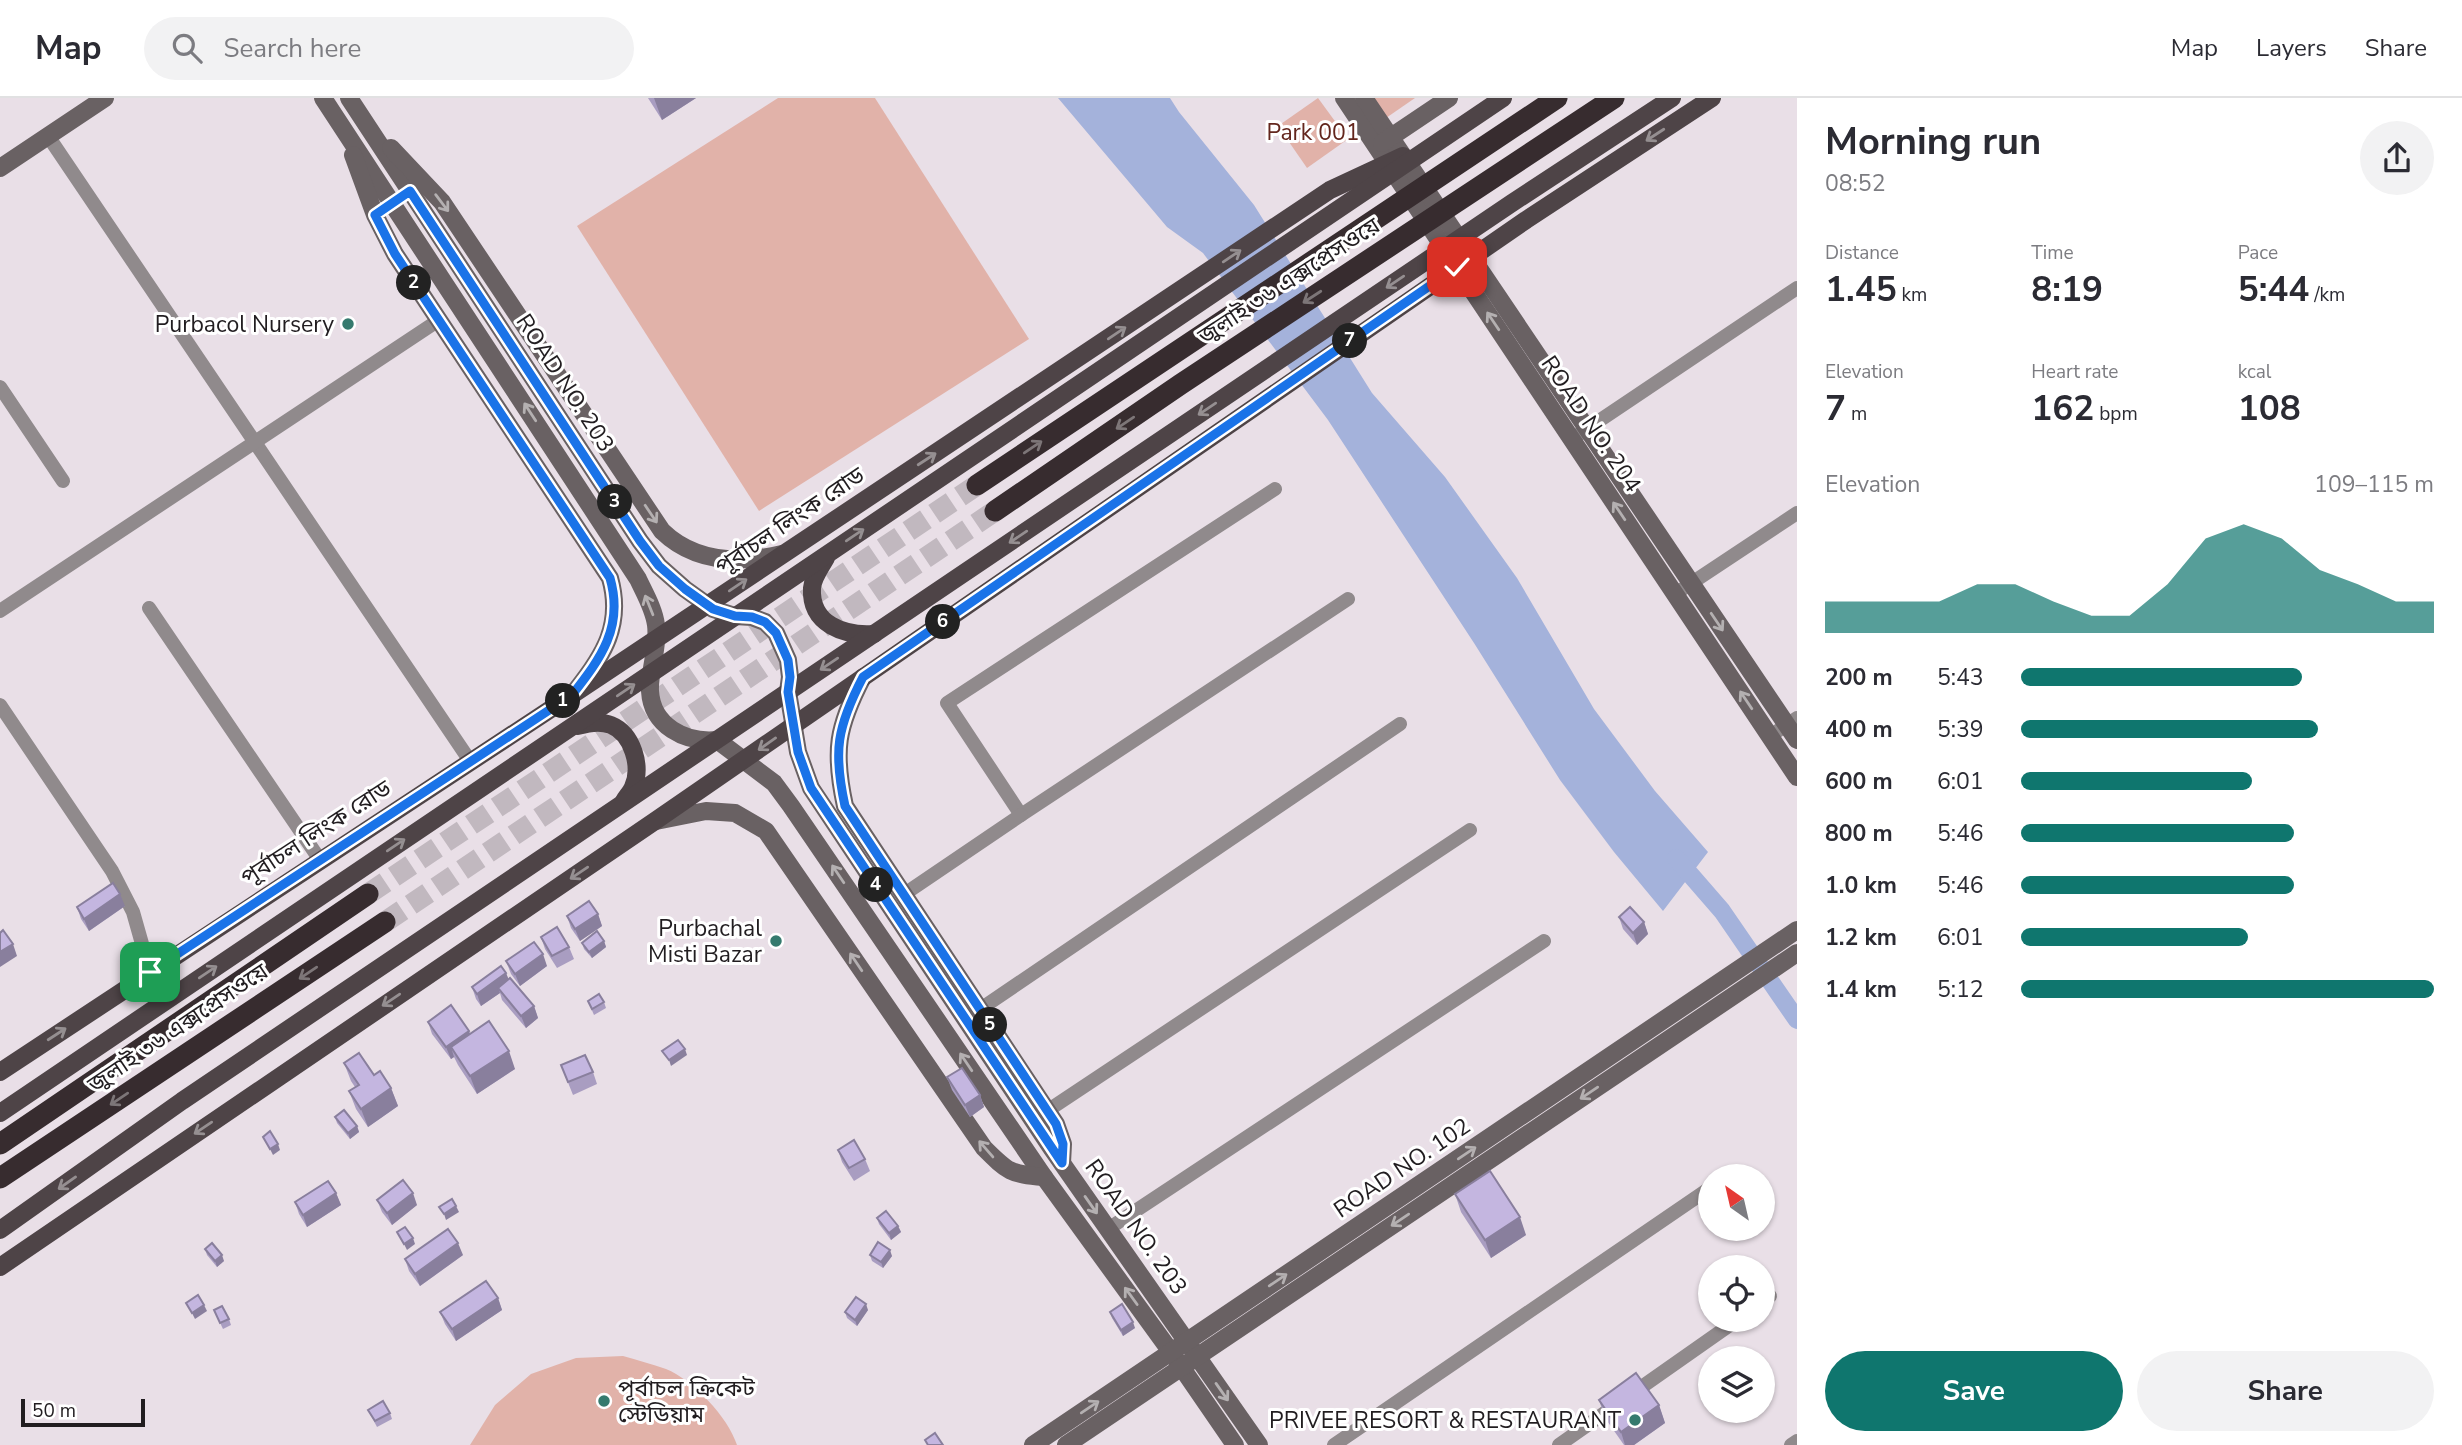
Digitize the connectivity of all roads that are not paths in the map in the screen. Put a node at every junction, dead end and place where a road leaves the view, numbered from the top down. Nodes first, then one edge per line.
1 (105, 98) edge
2 (323, 98) edge
3 (349, 98) edge
4 (1344, 98) edge
5 (1364, 98) edge
6 (1449, 98) edge
7 (1503, 98) edge
8 (1557, 98) edge
9 (1614, 98) edge
10 (1672, 98) edge
11 (1712, 98) edge
12 (344, 129) junction
13 (48, 136) junction
14 (1383, 142) junction
15 (1439, 142) junction
16 (0, 169) edge
17 (417, 186) junction
18 (393, 203) junction
19 (375, 215) junction
20 (1797, 288) edge
21 (439, 320) junction
22 (0, 387) edge
23 (1579, 434) junction
24 (255, 442) junction
25 (64, 481) dead end
26 (977, 485) tunnel mouth
27 (1275, 489) dead end
28 (995, 511) tunnel mouth
29 (1797, 513) edge
30 (785, 553) junction
31 (829, 553) junction
32 (1691, 583) junction
33 (1675, 594) junction
34 (1348, 599) dead end
35 (149, 608) dead end
36 (0, 611) edge
37 (735, 616) junction
38 (874, 634) junction
39 (653, 672) junction
40 (863, 677) junction
41 (788, 692) junction
42 (572, 695) junction
43 (0, 705) edge
44 (1400, 724) dead end
45 (1794, 728) edge
46 (568, 729) junction
47 (1770, 736) junction
48 (717, 740) junction
49 (470, 761) junction
50 (1797, 777) edge
51 (622, 804) junction
52 (1021, 816) junction
53 (655, 821) junction
54 (1470, 830) dead end
55 (320, 860) junction
56 (368, 894) tunnel mouth
57 (902, 895) junction
58 (385, 922) tunnel mouth
59 (1797, 930) edge
60 (1544, 942) dead end
61 (1797, 953) edge
62 (150, 972) junction
63 (979, 1010) junction
64 (1640, 1048) junction
65 (2, 1065) edge
66 (1047, 1111) junction
67 (0, 1113) edge
68 (0, 1144) edge
69 (1057, 1156) junction
70 (1044, 1177) junction
71 (0, 1178) edge
72 (1698, 1196) edge
73 (1108, 1228) junction
74 (0, 1230) edge
75 (0, 1267) edge
76 (1721, 1332) edge
77 (1171, 1352) junction
78 (1189, 1355) junction
79 (1797, 1441) edge
80 (1033, 1445) edge
81 (1066, 1445) edge
82 (1235, 1445) edge
83 (1259, 1445) edge
84 (1334, 1445) edge
85 (1559, 1445) edge
86 (1791, 1445) edge

1 - 13 street
2 - 12 street, ROAD NO. 203
3 - 17 street, ROAD NO. 203
4 - 14 street, ROAD NO. 204
5 - 14 street, ROAD NO. 204
6 - 14 street
7 - 15 main road
26 -> 8 highway, জুলাই ৩৬ এক্সপ্রেসওয়ে
9 -> 28 highway, জুলাই ৩৬ এক্সপ্রেসওয়ে
10 -> 38 main road
11 -> 40 main road
12 - 18 street, ROAD NO. 203
12 - 19 street, ROAD NO. 203
13 - 16 street
13 - 24 street
14 - 23 street, ROAD NO. 204
30 -> 15 main road, পূর্বাচল লিংক রোড
31 -> 15 main road
17 - 18 street
17 -> 30 street, ROAD NO. 203
17 - 37 street, ROAD NO. 203
18 - 19 street
39 -> 18 street, ROAD NO. 203
19 - 21 street, ROAD NO. 203
20 - 23 street
21 - 24 street
21 - 42 street, ROAD NO. 203
22 - 25 street
23 - 32 street, ROAD NO. 204
33 -> 23 street, ROAD NO. 204
24 - 36 street
24 - 49 street
27 - 52 street
29 - 32 street
42 -> 30 main road, পূর্বাচল লিংক রোড
31 - 37 main road
31 - 38 main road
32 - 33 street
32 -> 45 street, ROAD NO. 204
47 -> 33 street, ROAD NO. 204
34 - 52 street
35 - 55 street
37 - 39 main road
37 - 41 street, ROAD NO. 203
38 -> 41 main road
46 -> 39 main road
39 - 48 street, ROAD NO. 203
40 -> 53 main road
40 - 57 street
41 - 48 main road
41 - 69 street, ROAD NO. 203
42 - 49 main road, পূর্বাচল লিংক রোড
43 - 62 street
44 - 63 street
45 - 47 street
46 - 51 main road
67 -> 46 main road
47 - 50 street, ROAD NO. 204
48 - 51 main road
70 -> 48 street, ROAD NO. 203
49 - 55 main road, পূর্বাচল লিংক রোড
51 -> 74 main road
52 - 57 street
70 -> 53 street
53 -> 75 main road
54 - 66 street
55 - 62 main road, পূর্বাচল লিংক রোড
56 - 68 highway, জুলাই ৩৬ এক্সপ্রেসওয়ে
57 - 63 street
58 -> 71 highway, জুলাই ৩৬ এক্সপ্রেসওয়ে
59 - 64 street, ROAD NO. 102
60 - 73 street
61 - 64 street, ROAD NO. 102
65 -> 62 main road, পূর্বাচল লিংক রোড
63 - 66 street
64 - 78 street, ROAD NO. 102
66 - 69 street
69 -> 73 street, ROAD NO. 203
77 -> 70 street, ROAD NO. 203
72 - 84 street
73 - 78 street, ROAD NO. 203
76 - 85 street
77 - 78 street, ROAD NO. 102
80 -> 77 street, ROAD NO. 102
78 - 81 street, ROAD NO. 102
78 - 82 street
78 -> 83 street, ROAD NO. 203
79 - 86 street

